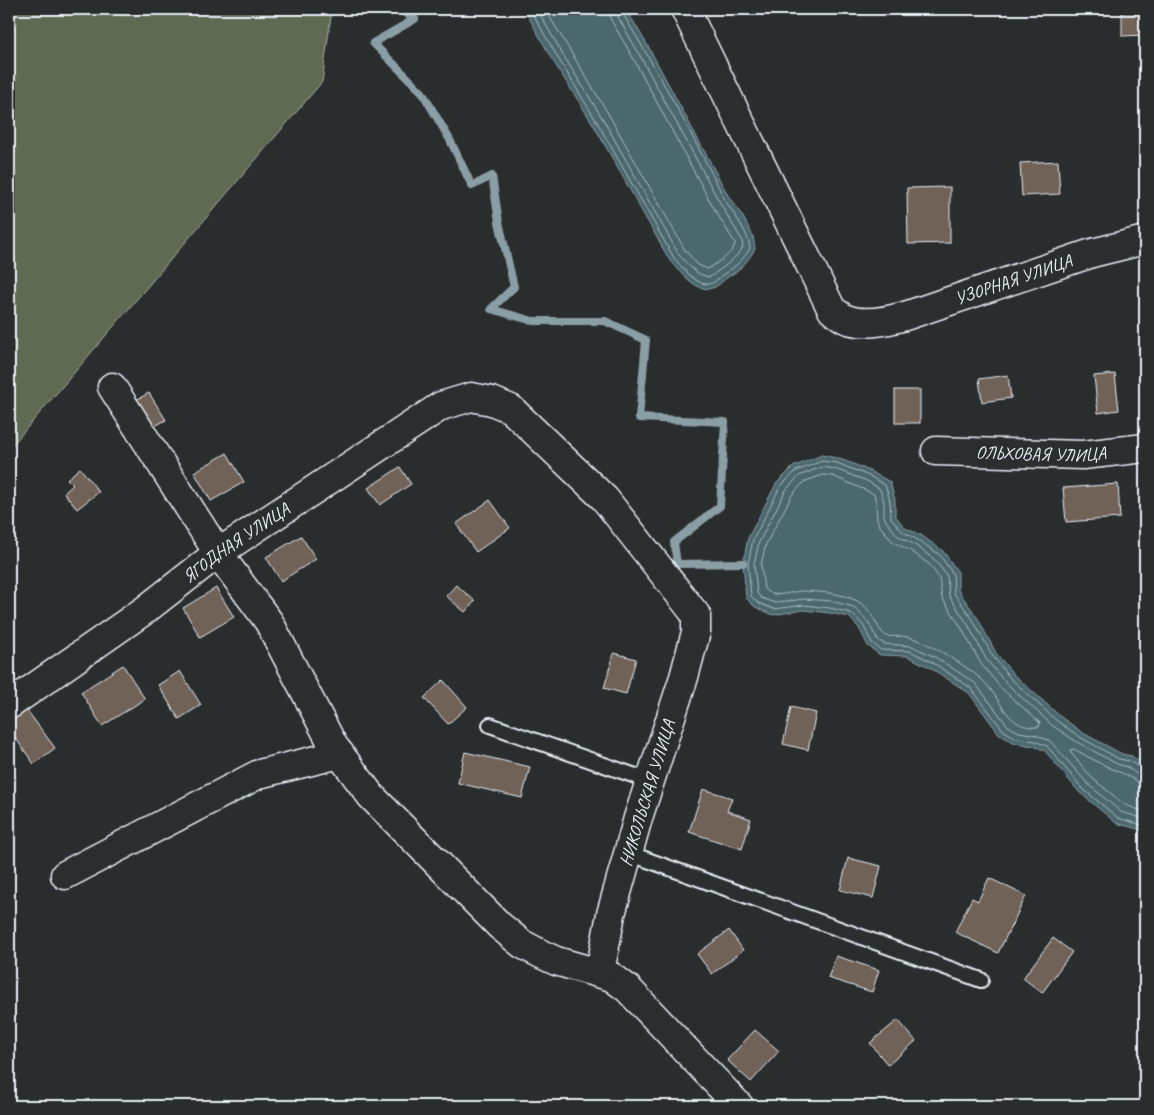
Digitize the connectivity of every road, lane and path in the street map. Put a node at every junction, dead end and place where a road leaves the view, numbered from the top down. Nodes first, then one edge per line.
1 (685, 9) edge
2 (1145, 240) edge
3 (112, 387) dead end
4 (1145, 448) edge
5 (936, 451) dead end
6 (218, 553) junction
7 (696, 615) joint
8 (9, 705) edge
9 (490, 725) dead end
10 (340, 754) junction
11 (650, 781) junction
12 (628, 853) junction
13 (65, 875) dead end
14 (600, 972) junction
15 (981, 980) dead end
16 (740, 1106) edge

1 - 2 street, УЗОРНАЯ УЛИЦА
3 - 6 street
4 - 5 street, ОЛЬХОВАЯ УЛИЦА
6 - 7 street, ЯГОДНАЯ УЛИЦА
6 - 8 street, ЯГОДНАЯ УЛИЦА
6 - 10 street
7 - 11 street, НИКОЛЬСКАЯ УЛИЦА
9 - 11 lane
10 - 13 street
10 - 14 street
11 - 12 street, НИКОЛЬСКАЯ УЛИЦА
12 - 14 street, НИКОЛЬСКАЯ УЛИЦА
12 - 15 lane
14 - 16 street

